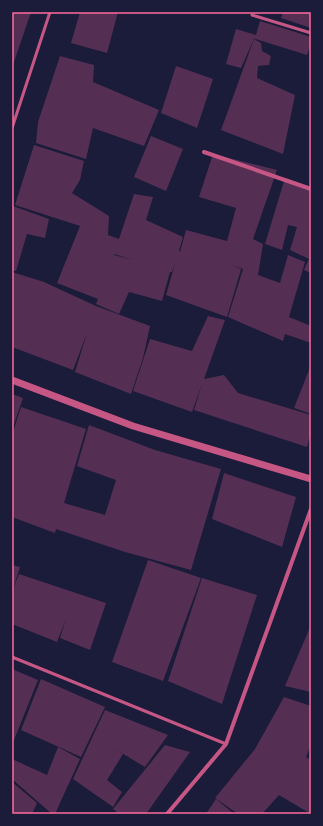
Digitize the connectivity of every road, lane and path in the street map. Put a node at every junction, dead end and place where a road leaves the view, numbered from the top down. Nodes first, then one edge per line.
1 (50, 12) edge
2 (252, 15) dead end
3 (311, 33) edge
4 (12, 128) edge
5 (204, 152) dead end
6 (311, 189) edge
7 (12, 380) edge
8 (311, 480) edge
9 (311, 510) edge
10 (12, 657) edge
11 (226, 744) junction
12 (167, 814) edge

1 - 4 lane
2 - 3 lane
5 - 6 street
7 - 8 street
9 - 11 street
10 - 11 lane
11 - 12 street

